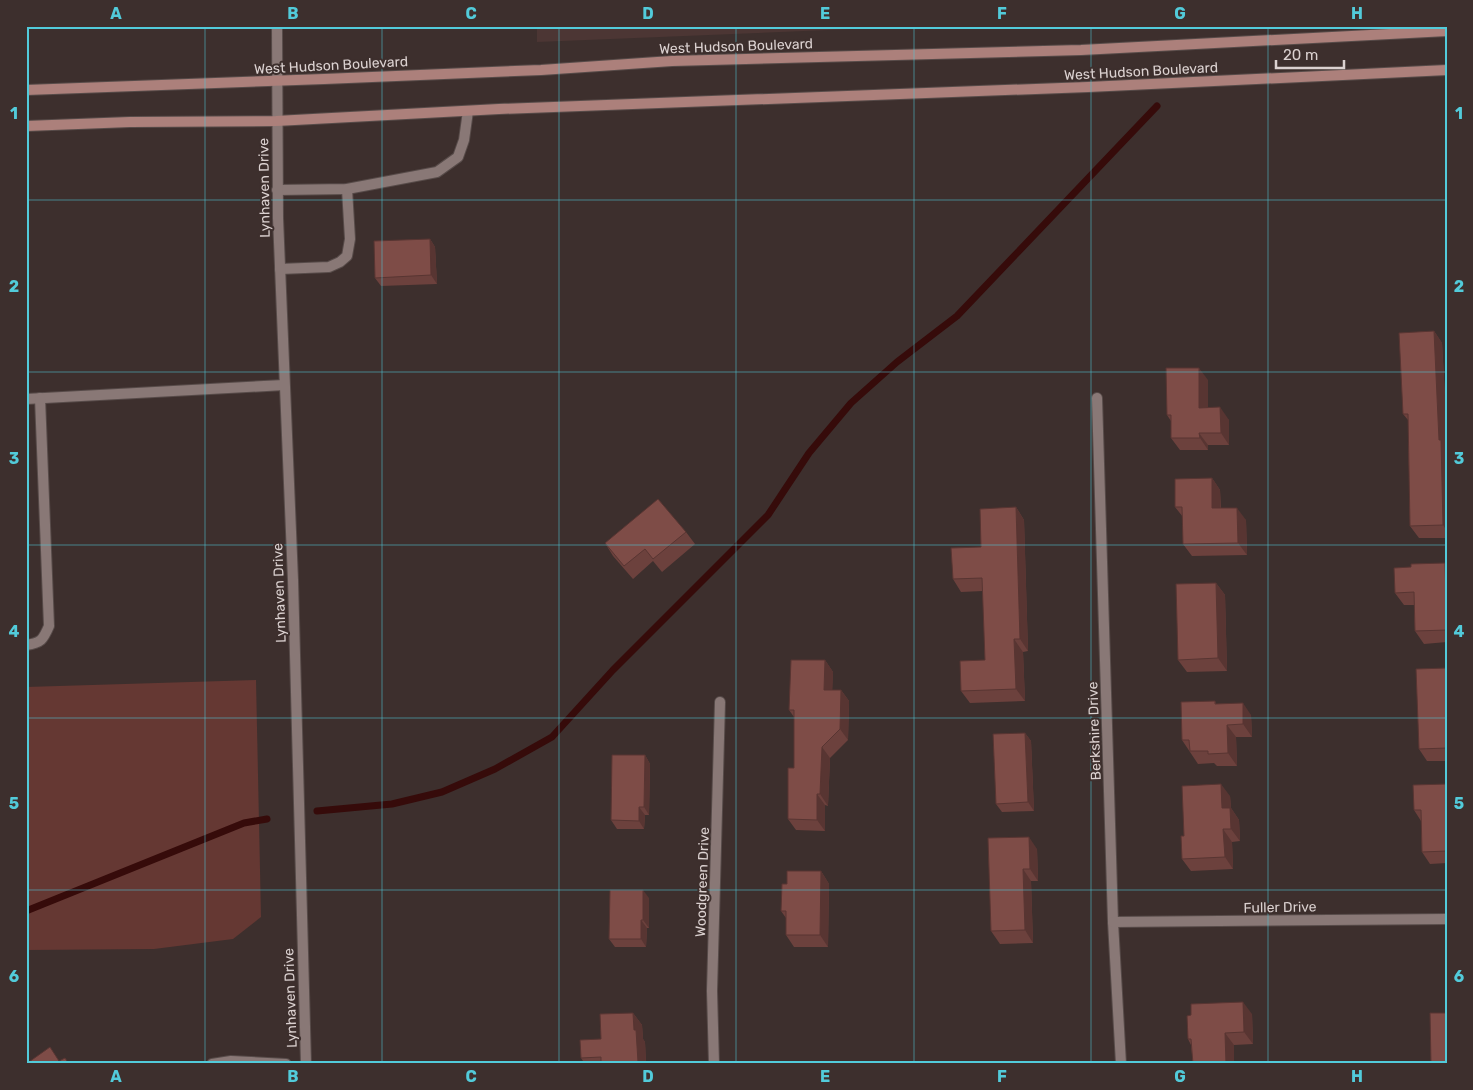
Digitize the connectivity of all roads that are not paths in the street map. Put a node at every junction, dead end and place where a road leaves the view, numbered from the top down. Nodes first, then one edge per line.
1 (277, 26) edge
2 (1447, 31) edge
3 (1447, 70) edge
4 (277, 81) junction
5 (26, 90) edge
6 (468, 111) junction
7 (276, 122) junction
8 (26, 126) edge
9 (347, 189) junction
10 (277, 190) junction
11 (280, 269) junction
12 (284, 385) junction
13 (40, 398) junction
14 (1097, 398) dead end
15 (26, 399) edge
16 (26, 645) edge
17 (720, 702) dead end
18 (1447, 919) edge
19 (1114, 922) junction
20 (212, 1064) edge
21 (286, 1064) edge
22 (306, 1064) edge
23 (714, 1064) edge
24 (1121, 1064) edge

1 - 4 street, Lynhaven Drive
2 - 4 main road, West Hudson Boulevard
3 - 6 main road, West Hudson Boulevard
4 - 5 main road, West Hudson Boulevard
4 - 7 street, Lynhaven Drive
6 - 7 main road, West Hudson Boulevard
6 - 9 street
7 - 8 main road, West Hudson Boulevard
7 - 10 street, Lynhaven Drive
9 - 10 street
9 - 11 street
10 - 11 street, Lynhaven Drive
11 - 12 street, Lynhaven Drive
12 - 13 street
12 - 22 street, Lynhaven Drive
13 - 15 street
13 - 16 street
14 - 19 street, Berkshire Drive
17 - 23 street, Woodgreen Drive
18 - 19 street, Fuller Drive
19 - 24 street, Berkshire Drive
20 - 21 street

